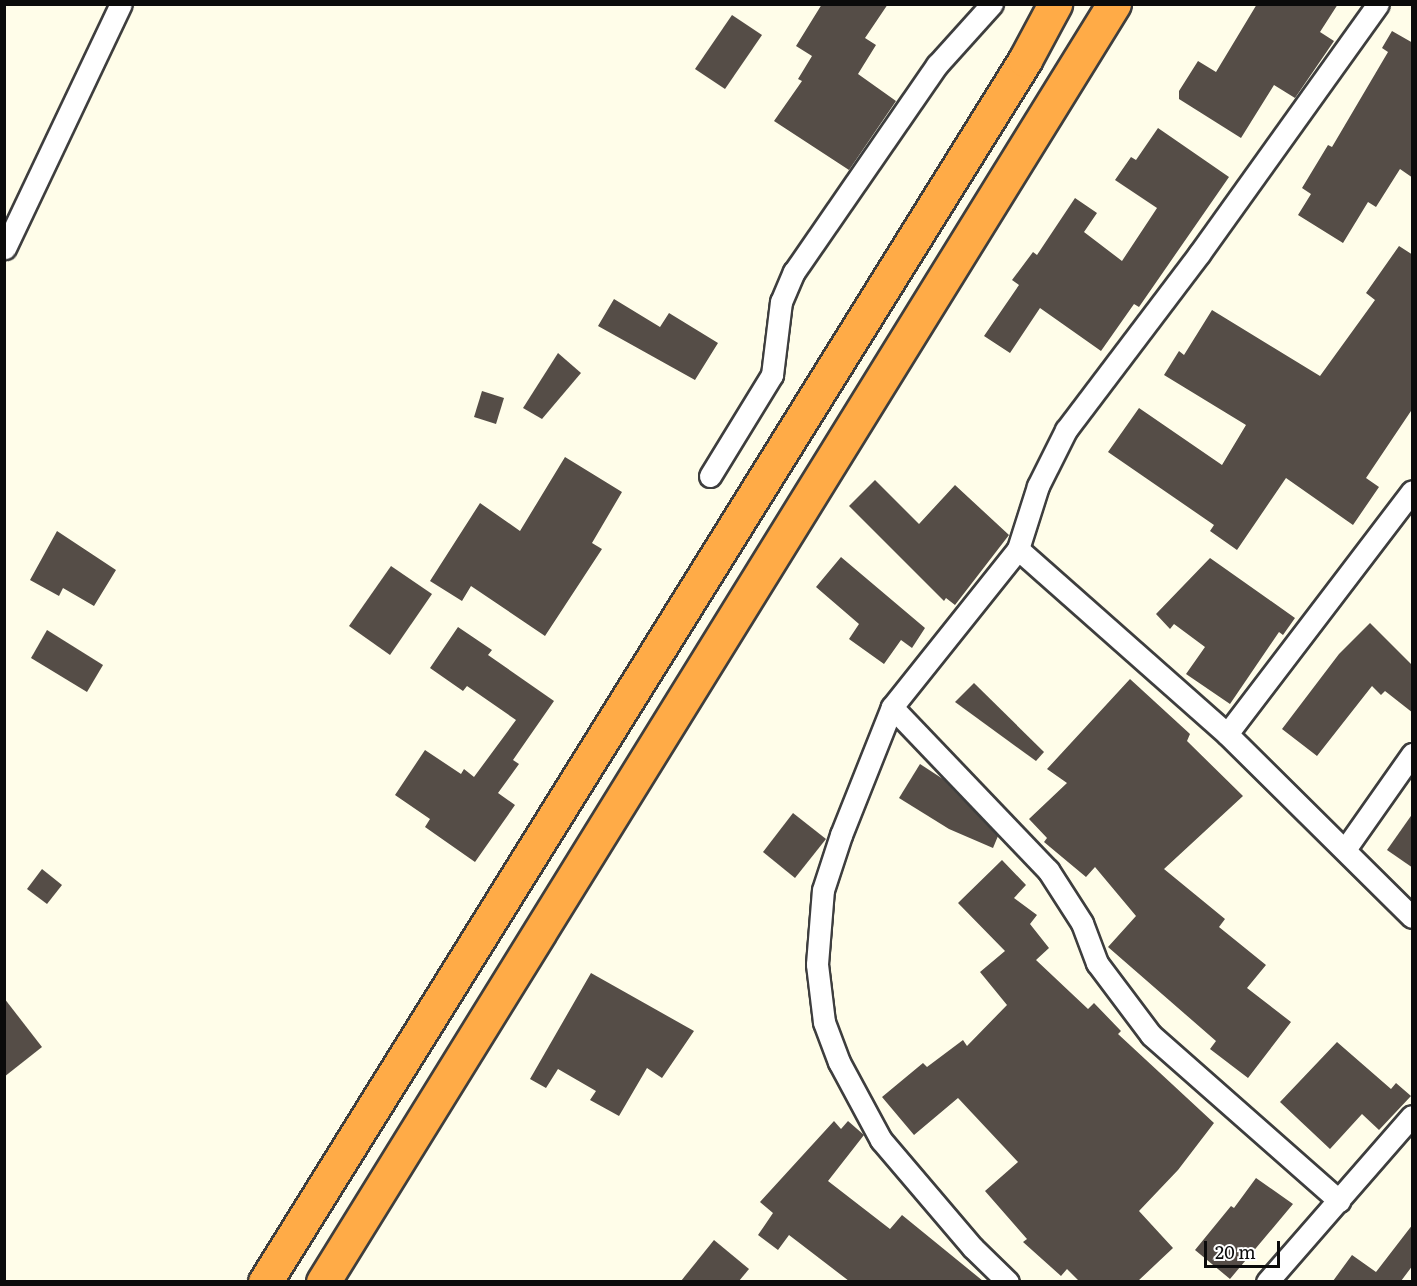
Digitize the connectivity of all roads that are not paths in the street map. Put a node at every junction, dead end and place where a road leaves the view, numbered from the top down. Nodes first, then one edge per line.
1 (121, 4) edge
2 (992, 4) edge
3 (1056, 4) edge
4 (1114, 4) edge
5 (1378, 4) edge
6 (5, 248) edge
7 (710, 476) dead end
8 (1413, 491) edge
9 (1018, 549) junction
10 (892, 707) junction
11 (1227, 734) junction
12 (1413, 754) edge
13 (1346, 848) junction
14 (1413, 917) edge
15 (1413, 1116) edge
16 (1339, 1201) junction
17 (265, 1281) edge
18 (323, 1281) edge
19 (1008, 1281) edge
20 (1267, 1281) edge

1 - 6 street
2 - 7 street
3 - 17 highway
4 - 18 highway
5 - 9 street
8 - 11 street
9 - 10 street
9 - 11 street
10 - 16 street
10 - 19 street
11 - 13 street
12 - 13 street
13 - 14 street
15 - 16 street
16 - 20 street

